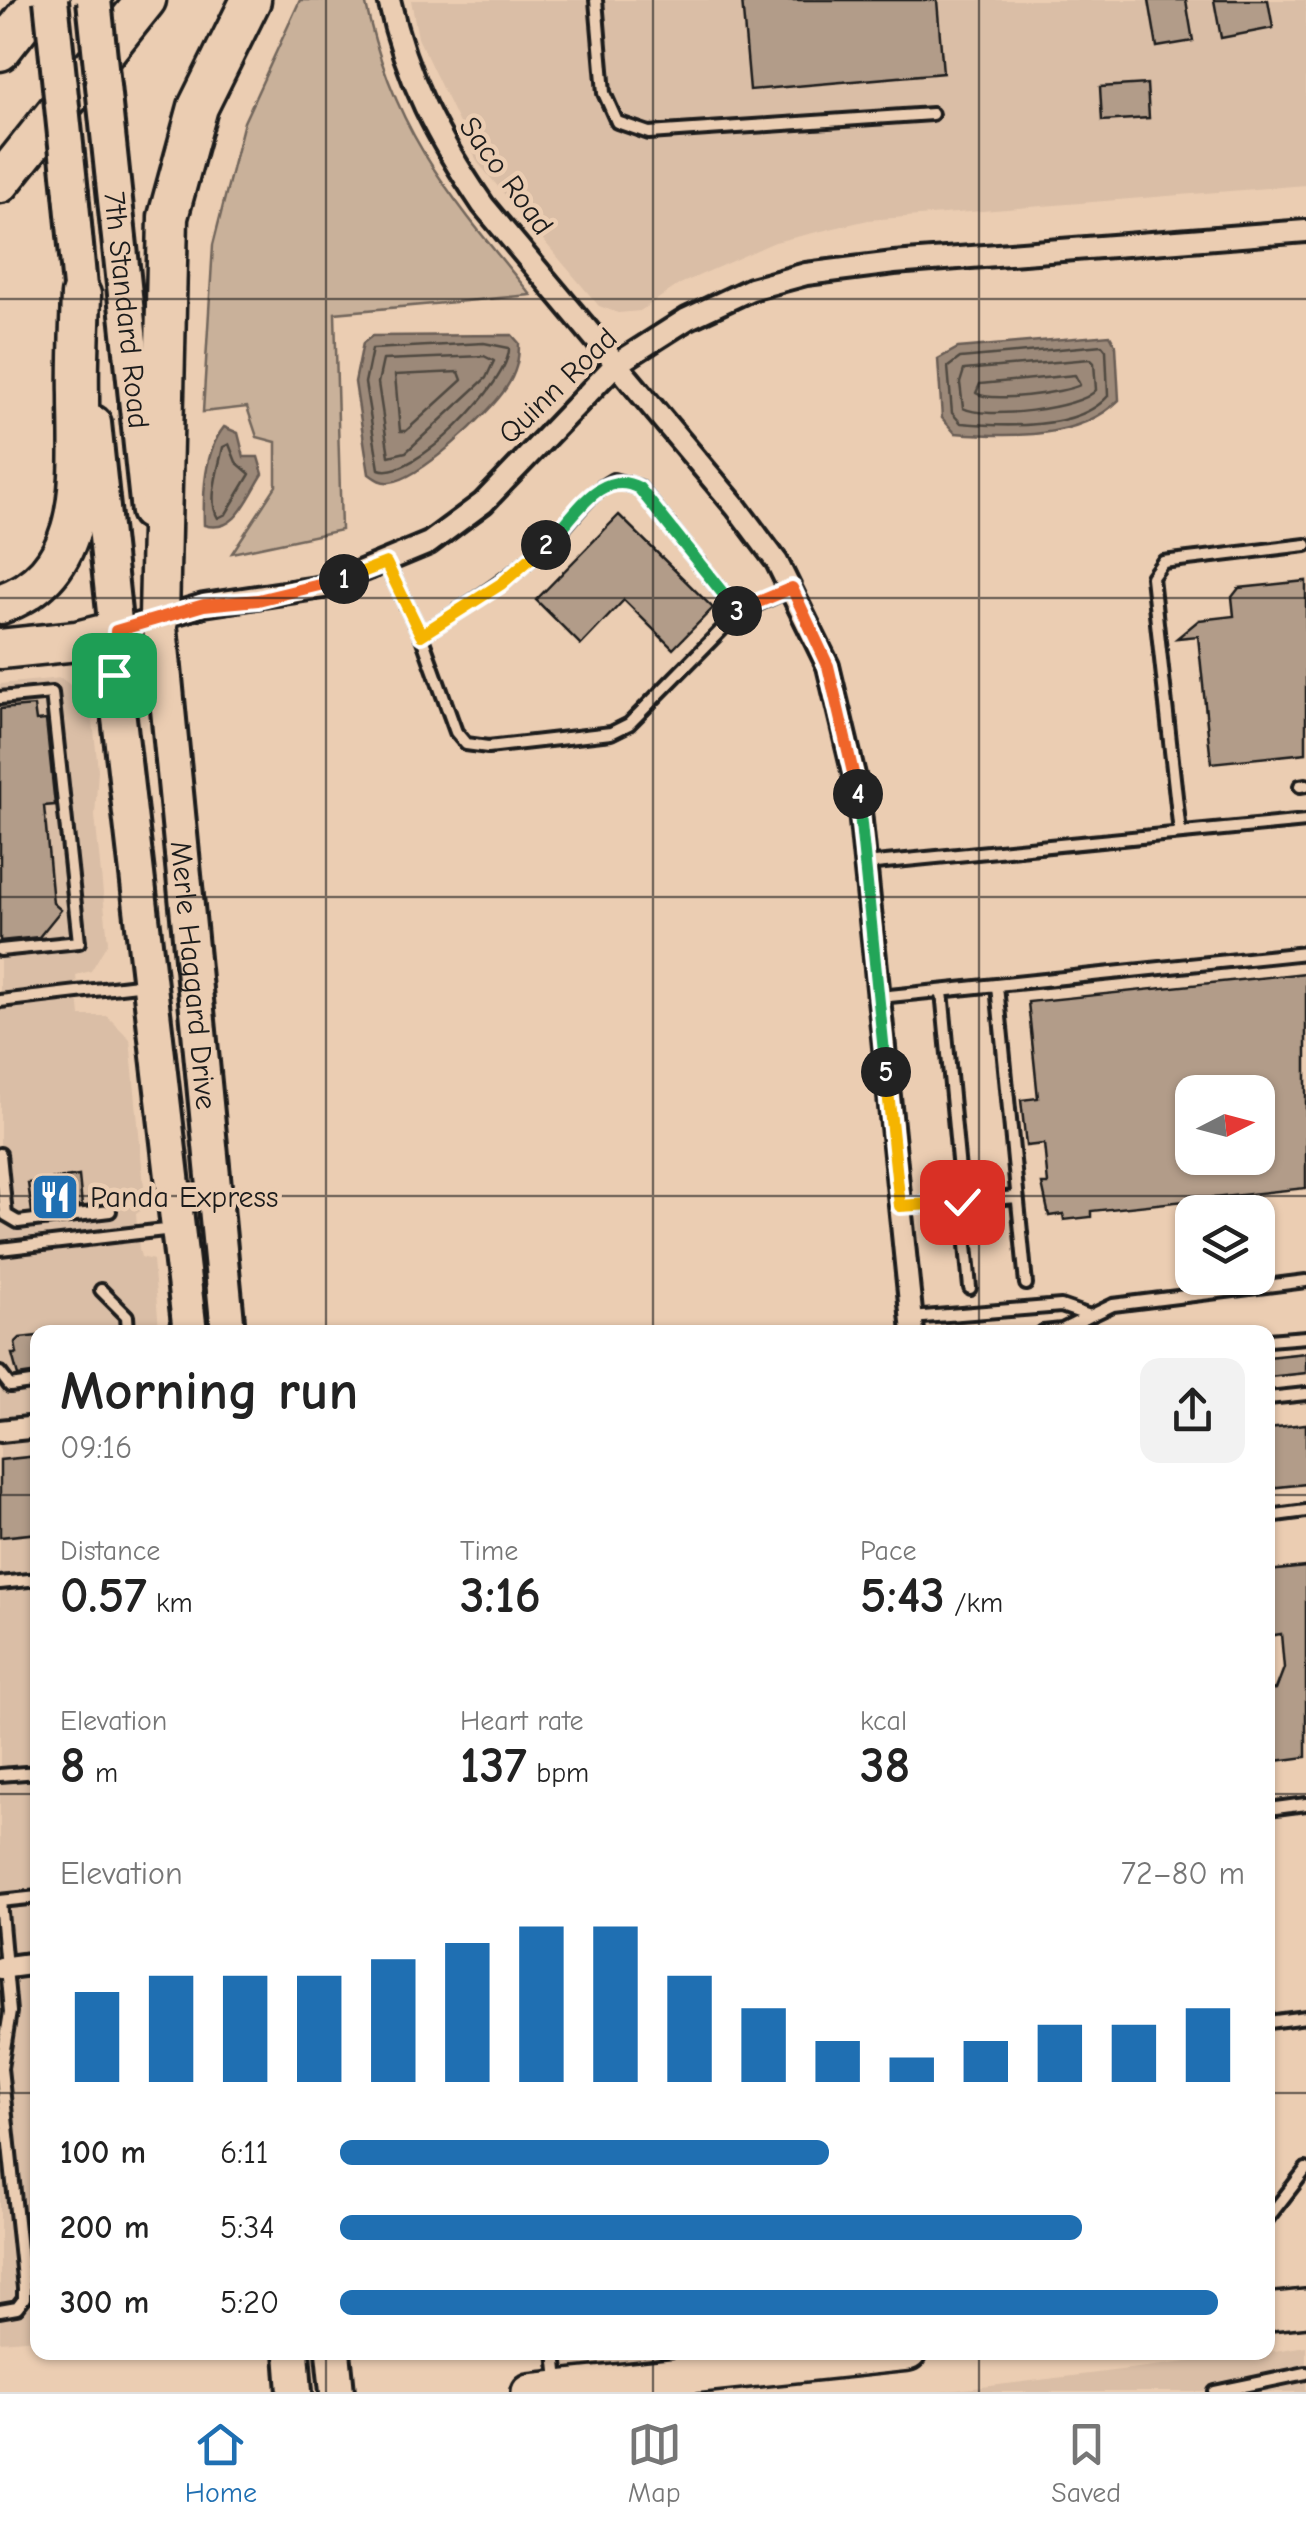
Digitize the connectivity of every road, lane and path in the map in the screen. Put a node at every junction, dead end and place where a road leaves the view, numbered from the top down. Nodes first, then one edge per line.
1 (40, 0) edge
2 (51, 0) edge
3 (94, 0) edge
4 (146, 0) edge
5 (251, 0) edge
6 (388, 0) edge
7 (596, 0) edge
8 (0, 52) edge
9 (932, 114) dead end
10 (0, 182) edge
11 (1306, 231) edge
12 (80, 295) junction
13 (615, 365) junction
14 (1306, 545) edge
15 (386, 563) junction
16 (792, 588) junction
17 (0, 604) edge
18 (738, 613) junction
19 (159, 618) junction
20 (116, 631) junction
21 (421, 635) junction
22 (0, 649) edge
23 (0, 698) edge
24 (1306, 820) edge
25 (1180, 834) junction
26 (865, 864) junction
27 (0, 950) edge
28 (1306, 953) edge
29 (152, 983) junction
30 (997, 986) junction
31 (942, 991) junction
32 (878, 997) junction
33 (0, 1001) edge
34 (0, 1154) edge
35 (1016, 1197) junction
36 (962, 1202) junction
37 (900, 1206) junction
38 (110, 1211) dead end
39 (178, 1228) junction
40 (0, 1249) edge
41 (1306, 1281) edge
42 (1026, 1284) dead end
43 (970, 1288) dead end
44 (101, 1290) dead end
45 (1090, 1316) junction
46 (128, 1325) edge
47 (189, 1325) edge
48 (227, 1325) edge
49 (912, 1325) edge
50 (1072, 1325) edge
51 (1306, 1337) edge
52 (1275, 1339) edge
53 (0, 1373) edge
54 (30, 1383) edge
55 (5, 1386) edge
56 (1306, 1394) edge
57 (1275, 1397) edge
58 (30, 1428) edge
59 (0, 1431) edge
60 (1306, 1512) edge
61 (1275, 1515) edge
62 (30, 1581) edge
63 (0, 1583) edge
64 (30, 1773) edge
65 (0, 1776) edge
66 (1306, 1804) edge
67 (1275, 1808) edge
68 (30, 1897) edge
69 (0, 1901) edge
70 (30, 1964) edge
71 (3, 1968) edge
72 (1306, 2018) edge
73 (1275, 2021) edge
74 (2, 2043) edge
75 (1306, 2169) edge
76 (1275, 2209) edge
77 (1306, 2308) edge
78 (0, 2311) edge
79 (1275, 2311) edge
80 (293, 2360) edge
81 (333, 2360) edge
82 (553, 2360) edge
83 (767, 2360) edge
84 (1306, 2374) edge
85 (544, 2390) edge
86 (296, 2392) edge
87 (336, 2392) edge
88 (1215, 2392) edge

1 - 8 highway
2 - 12 main road, 7th Standard Road, bridge
3 - 19 main road, 7th Standard Road, bridge
4 - 10 highway
5 - 19 highway
6 - 13 street, Saco Road
7 - 9 lane
11 - 13 street, Quinn Road
12 - 17 highway
12 - 20 main road, 7th Standard Road
13 - 15 street, Quinn Road
13 - 16 street, Saco Road
14 - 25 lane
15 - 19 street, Quinn Road
15 - 21 lane
16 - 18 lane
16 - 26 street, Saco Road
18 - 21 lane
18 - 21 lane
19 - 20 street, Quinn Road
19 - 48 main road, Merle Haggard Drive
20 - 22 highway
20 - 29 main road, Merle Haggard Drive
23 - 27 lane
24 - 25 lane
25 - 26 lane
26 - 32 street, Saco Road
28 - 30 lane
29 - 33 lane
29 - 39 main road, Merle Haggard Drive
30 - 31 lane
30 - 35 lane
31 - 32 lane
31 - 36 lane
32 - 37 street, Saco Road
34 - 38 lane
35 - 36 lane
35 - 42 lane
36 - 37 lane
36 - 43 lane
37 - 49 street, Saco Road
39 - 40 lane
39 - 47 main road, Merle Haggard Drive
41 - 45 lane
44 - 46 lane
45 - 49 lane
45 - 50 lane
51 - 52 lane
53 - 55 lane
54 - 55 lane
56 - 57 lane
58 - 59 street
60 - 61 lane
62 - 63 lane
64 - 65 lane
66 - 67 lane
68 - 69 lane
69 - 71 lane
70 - 71 street
71 - 74 lane
72 - 73 lane
74 - 78 lane
75 - 76 lane
77 - 79 highway
80 - 86 main road
81 - 87 main road
82 - 85 lane
83 - 85 highway
84 - 88 lane

